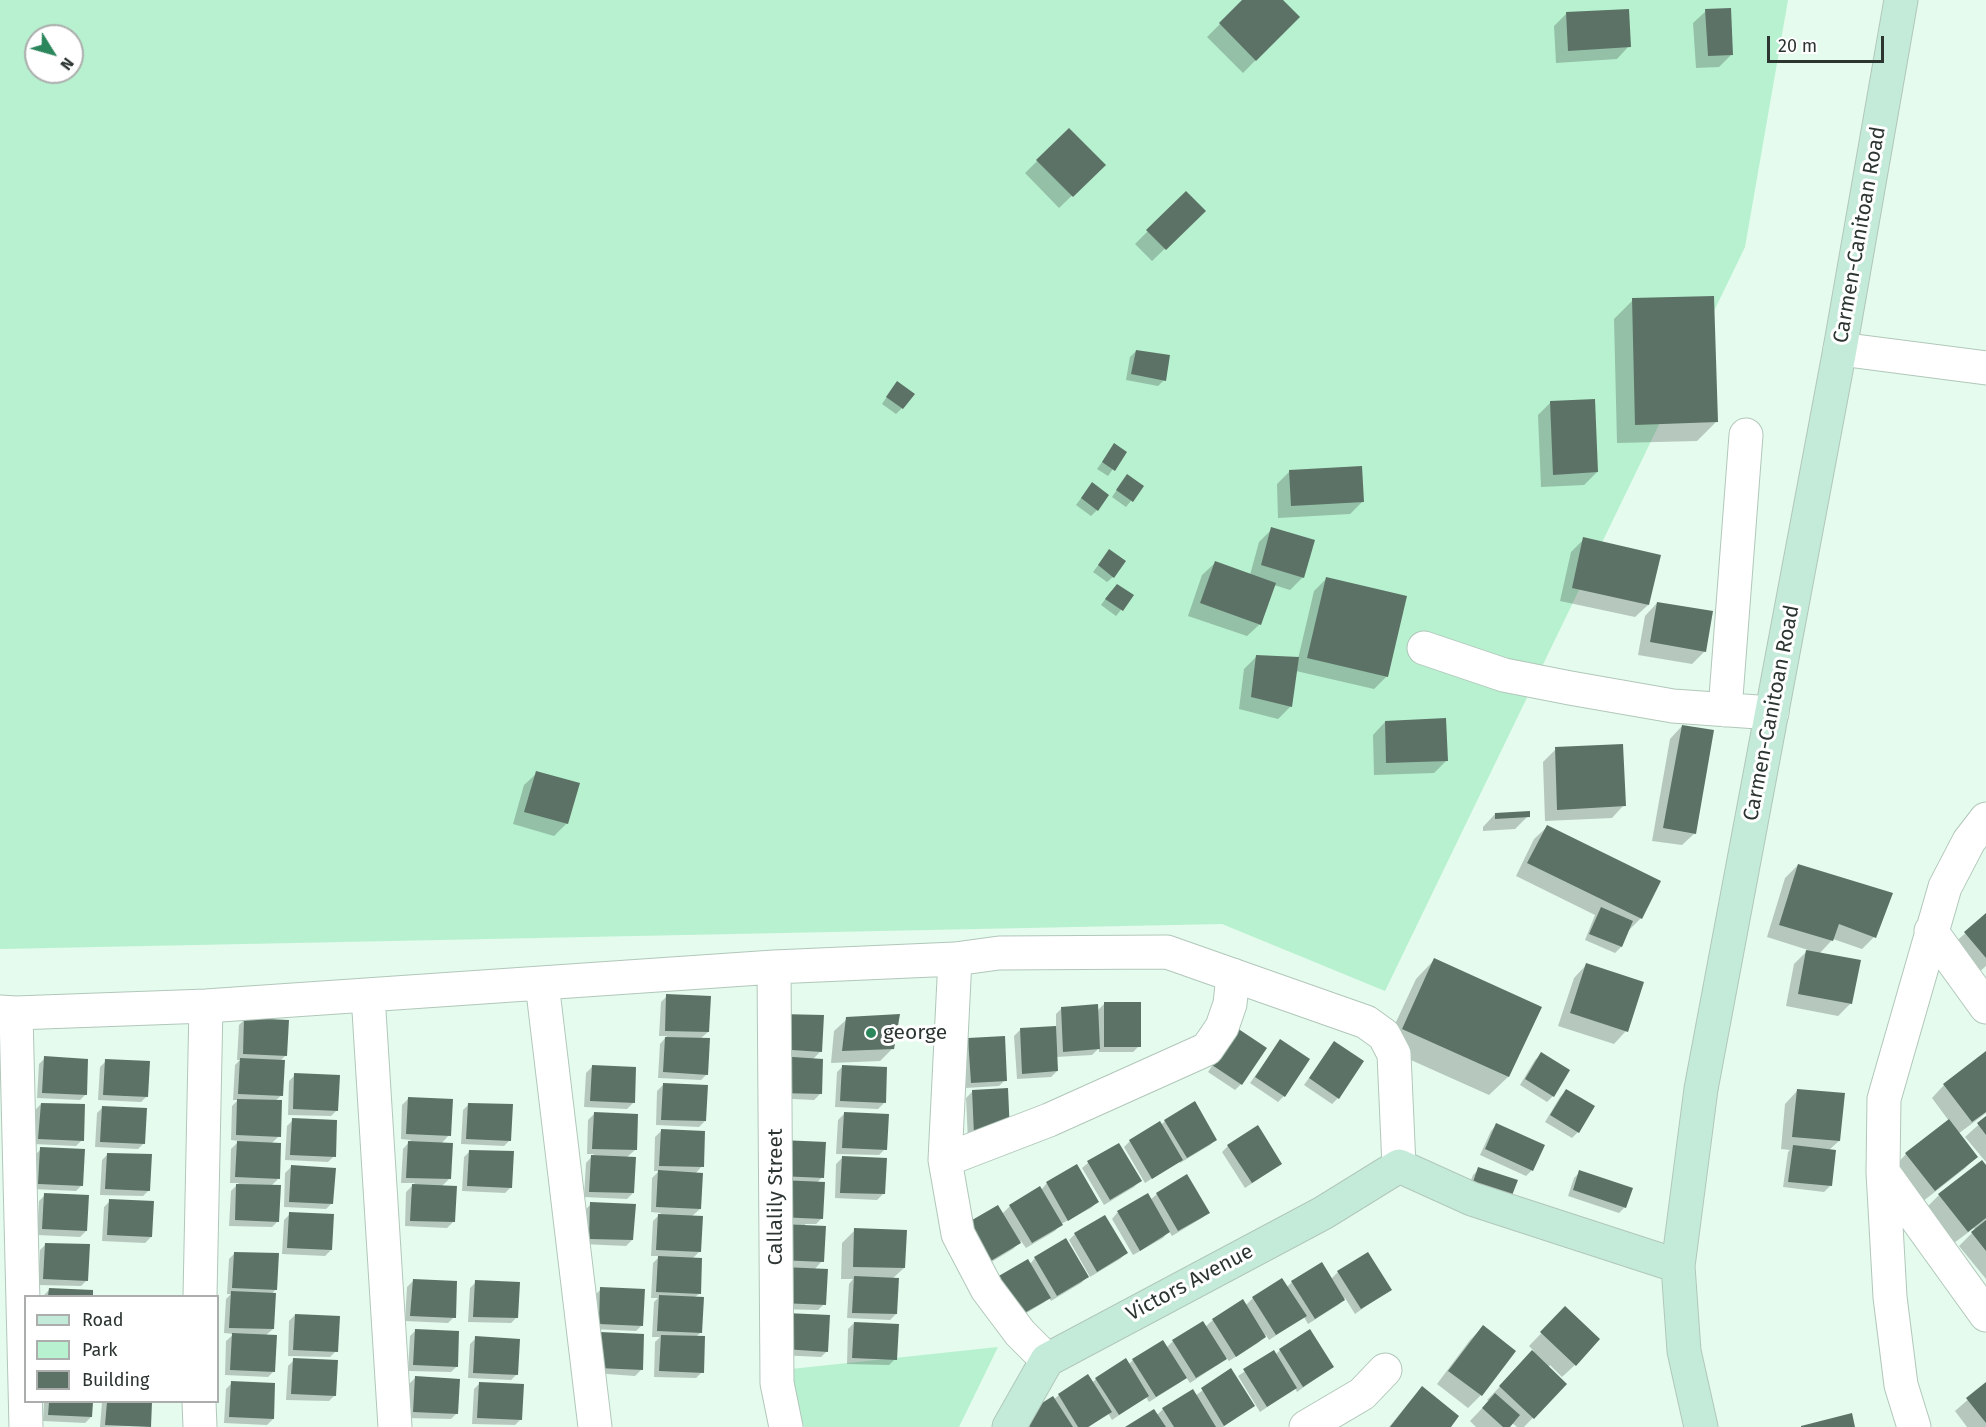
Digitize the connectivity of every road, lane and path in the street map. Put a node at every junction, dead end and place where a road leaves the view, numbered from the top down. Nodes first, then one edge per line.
1 (1901, 0) edge
2 (1840, 349) junction
3 (1986, 368) edge
4 (1746, 435) dead end
5 (1424, 648) dead end
6 (1725, 710) junction
7 (1772, 713) junction
8 (1986, 819) edge
9 (1931, 931) junction
10 (955, 958) junction
11 (774, 967) junction
12 (1233, 975) junction
13 (542, 983) junction
14 (368, 995) junction
15 (206, 1006) junction
16 (1986, 1007) edge
17 (8, 1012) edge
18 (945, 1160) junction
19 (1399, 1166) junction
20 (1883, 1172) junction
21 (1678, 1266) junction
22 (200, 1295) edge
23 (1986, 1315) edge
24 (1047, 1360) junction
25 (1385, 1370) dead end
26 (24, 1381) edge
27 (25, 1403) edge
28 (199, 1403) edge
29 (26, 1427) edge
30 (200, 1427) edge
31 (394, 1427) edge
32 (595, 1427) edge
33 (786, 1427) edge
34 (1010, 1427) edge
35 (1306, 1427) edge
36 (1701, 1427) edge
37 (1914, 1427) edge

1 - 2 main road, Carmen-Canitoan Road
2 - 3 street
2 - 7 main road, Carmen-Canitoan Road
4 - 6 street
5 - 6 street
6 - 7 street
7 - 21 main road, Carmen-Canitoan Road
8 - 9 street
9 - 16 street
9 - 20 street
10 - 11 street
10 - 12 street
10 - 18 street
11 - 13 street
11 - 33 street, Callalily Street
12 - 18 street
12 - 19 street
13 - 14 street
13 - 32 street
14 - 15 street
14 - 31 street
15 - 17 street
15 - 22 street
17 - 26 street
18 - 24 street
19 - 21 main road
19 - 24 main road, Victors Avenue
20 - 23 street
20 - 37 street
21 - 36 main road, Carmen-Canitoan Road
24 - 34 main road
25 - 35 street
27 - 29 street
28 - 30 street

